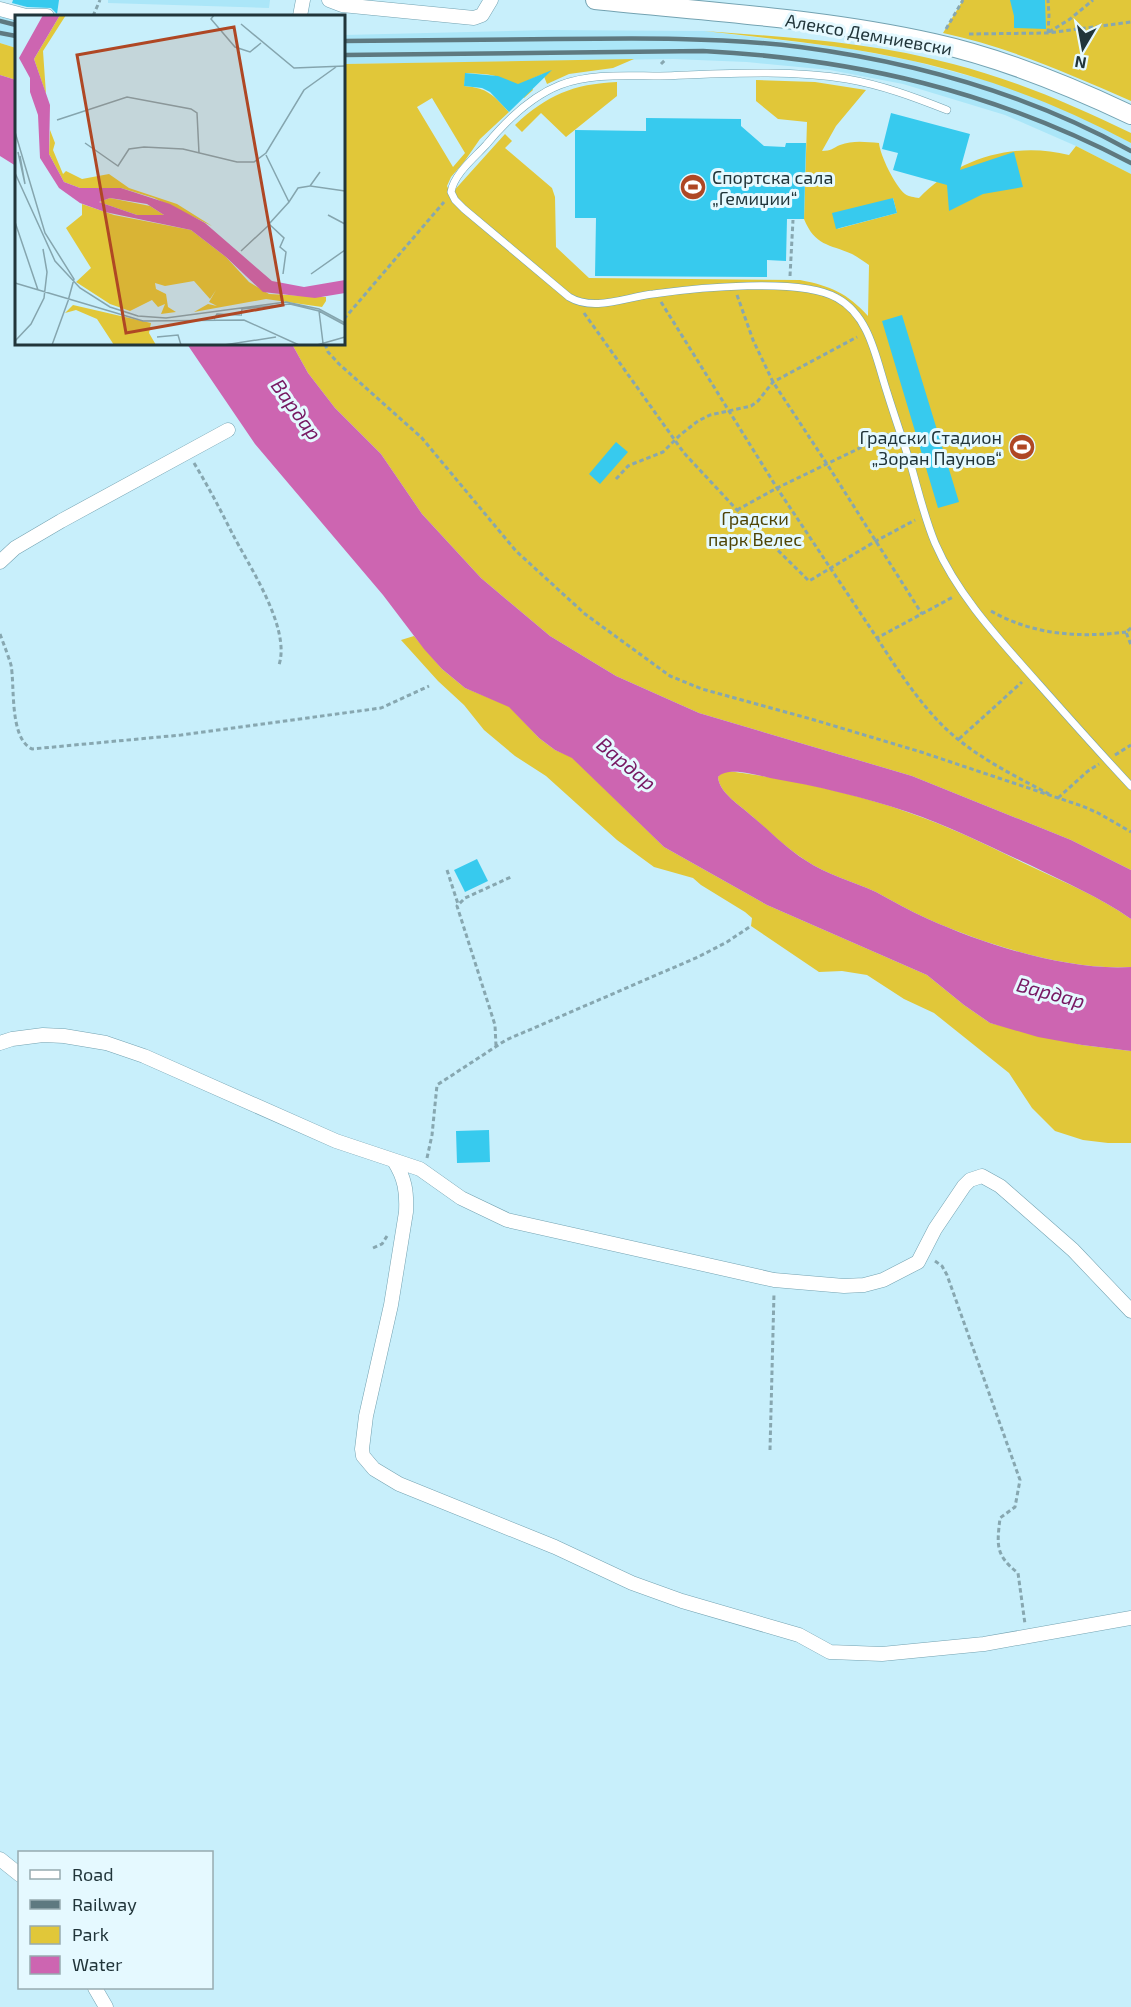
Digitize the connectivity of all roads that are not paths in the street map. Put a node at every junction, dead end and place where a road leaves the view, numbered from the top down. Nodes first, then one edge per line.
1 (303, 0) edge
2 (329, 0) edge
3 (490, 0) edge
4 (595, 0) edge
5 (0, 9) edge
6 (22, 15) edge
7 (300, 15) edge
8 (947, 110) dead end
9 (1131, 115) edge
10 (228, 430) dead end
11 (0, 562) edge
12 (1131, 786) edge
13 (0, 1043) edge
14 (394, 1161) junction
15 (1131, 1311) edge
16 (1131, 1618) edge
17 (0, 1859) edge
18 (18, 1873) edge
19 (96, 1989) edge
20 (106, 2007) edge

1 - 7 street
2 - 3 street
4 - 9 main road, Алексо Демниевски
5 - 6 street
8 - 12 lane
10 - 11 street
13 - 14 street
14 - 15 street
14 - 16 street
17 - 18 street
19 - 20 street

